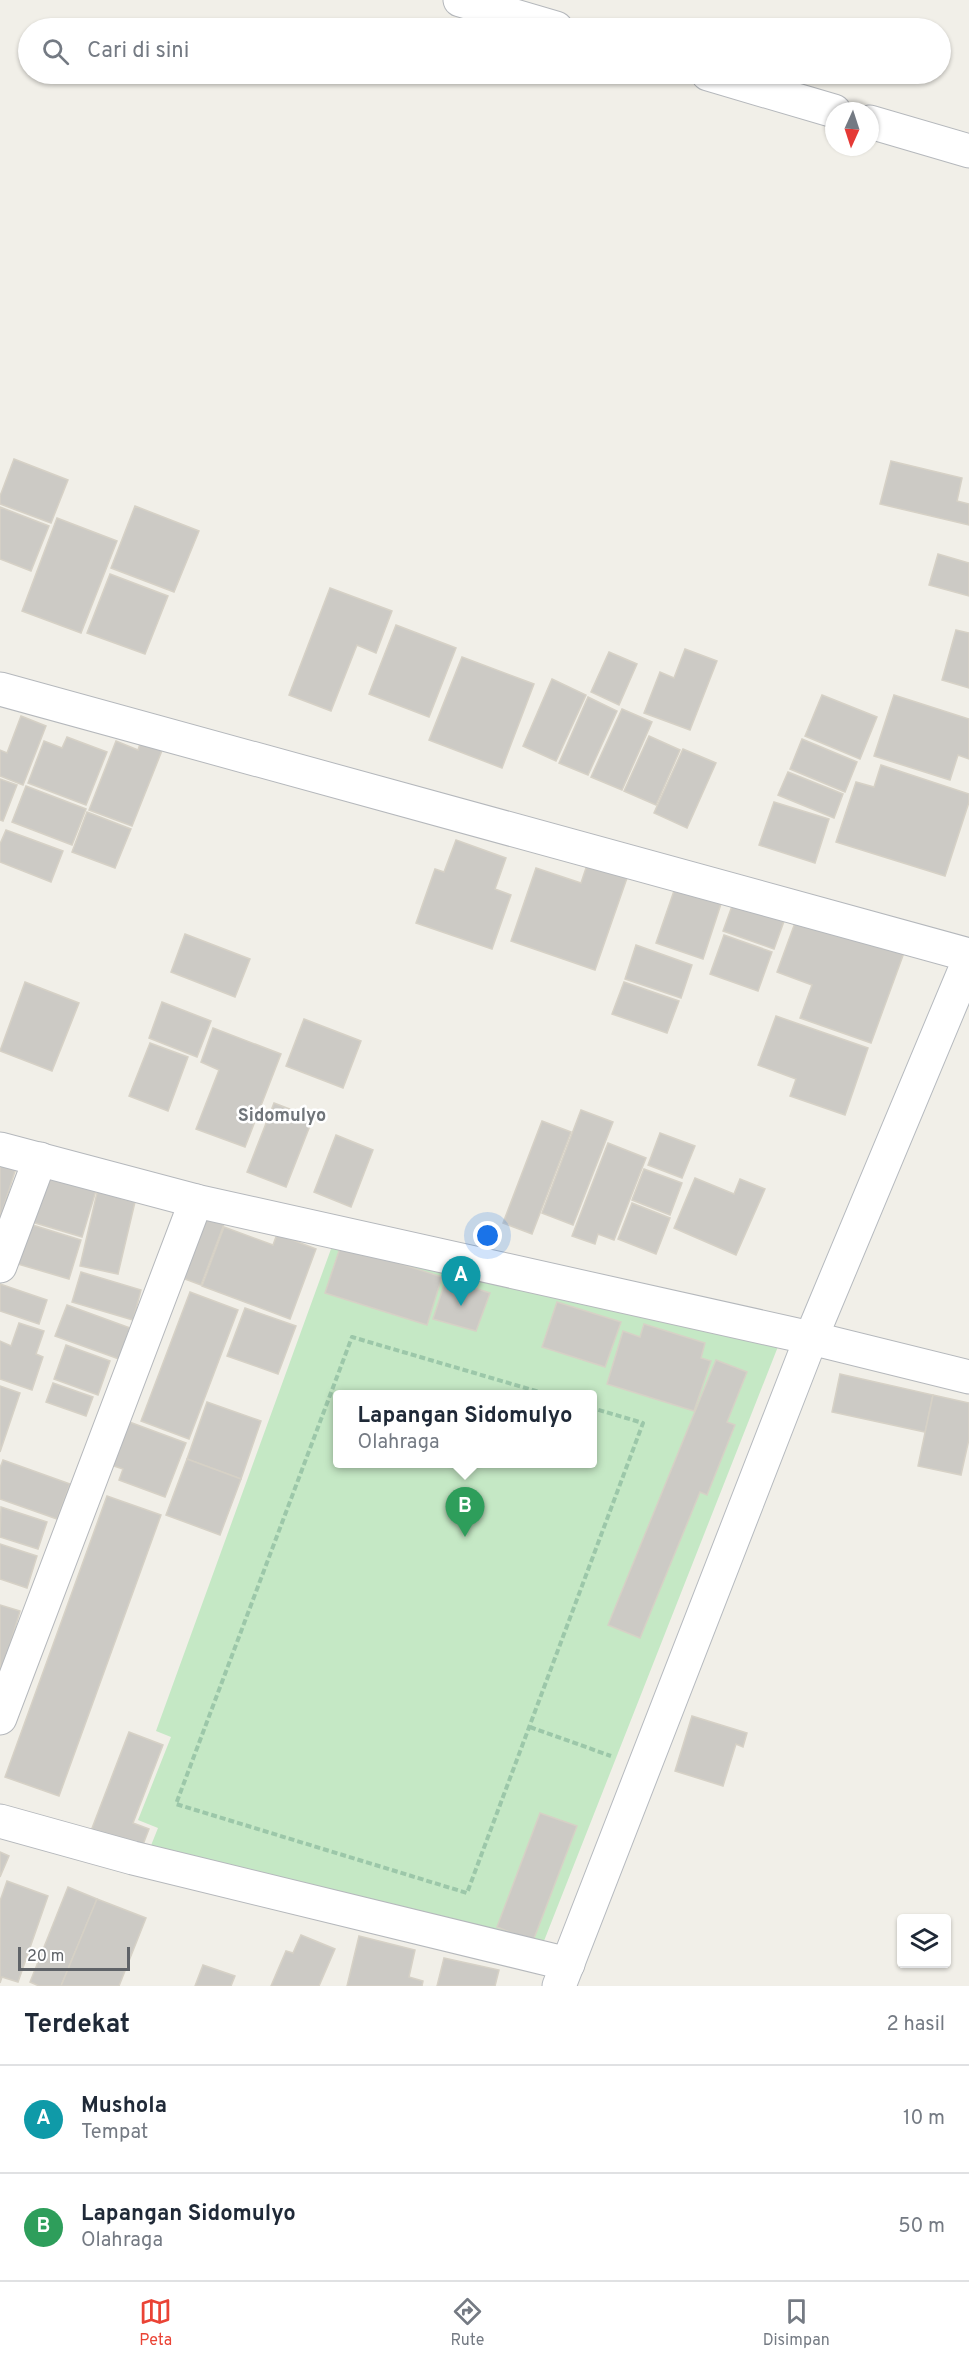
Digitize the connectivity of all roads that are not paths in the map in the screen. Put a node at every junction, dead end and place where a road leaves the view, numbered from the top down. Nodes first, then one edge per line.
1 (460, 0) edge
2 (522, 18) edge
3 (742, 84) edge
4 (825, 108) edge
5 (879, 125) edge
6 (969, 151) edge
7 (0, 689) edge
8 (969, 955) edge
9 (969, 960) edge
10 (0, 1149) edge
11 (40, 1159) junction
12 (196, 1201) junction
13 (0, 1266) edge
14 (811, 1338) junction
15 (969, 1377) edge
16 (0, 1718) edge
17 (0, 1821) edge
18 (563, 1975) edge

1 - 2 street
3 - 4 street
5 - 6 street
7 - 8 street
9 - 14 street
10 - 11 street
11 - 12 street
11 - 13 street
12 - 14 street
12 - 16 street
14 - 15 street
14 - 18 street
17 - 18 street

